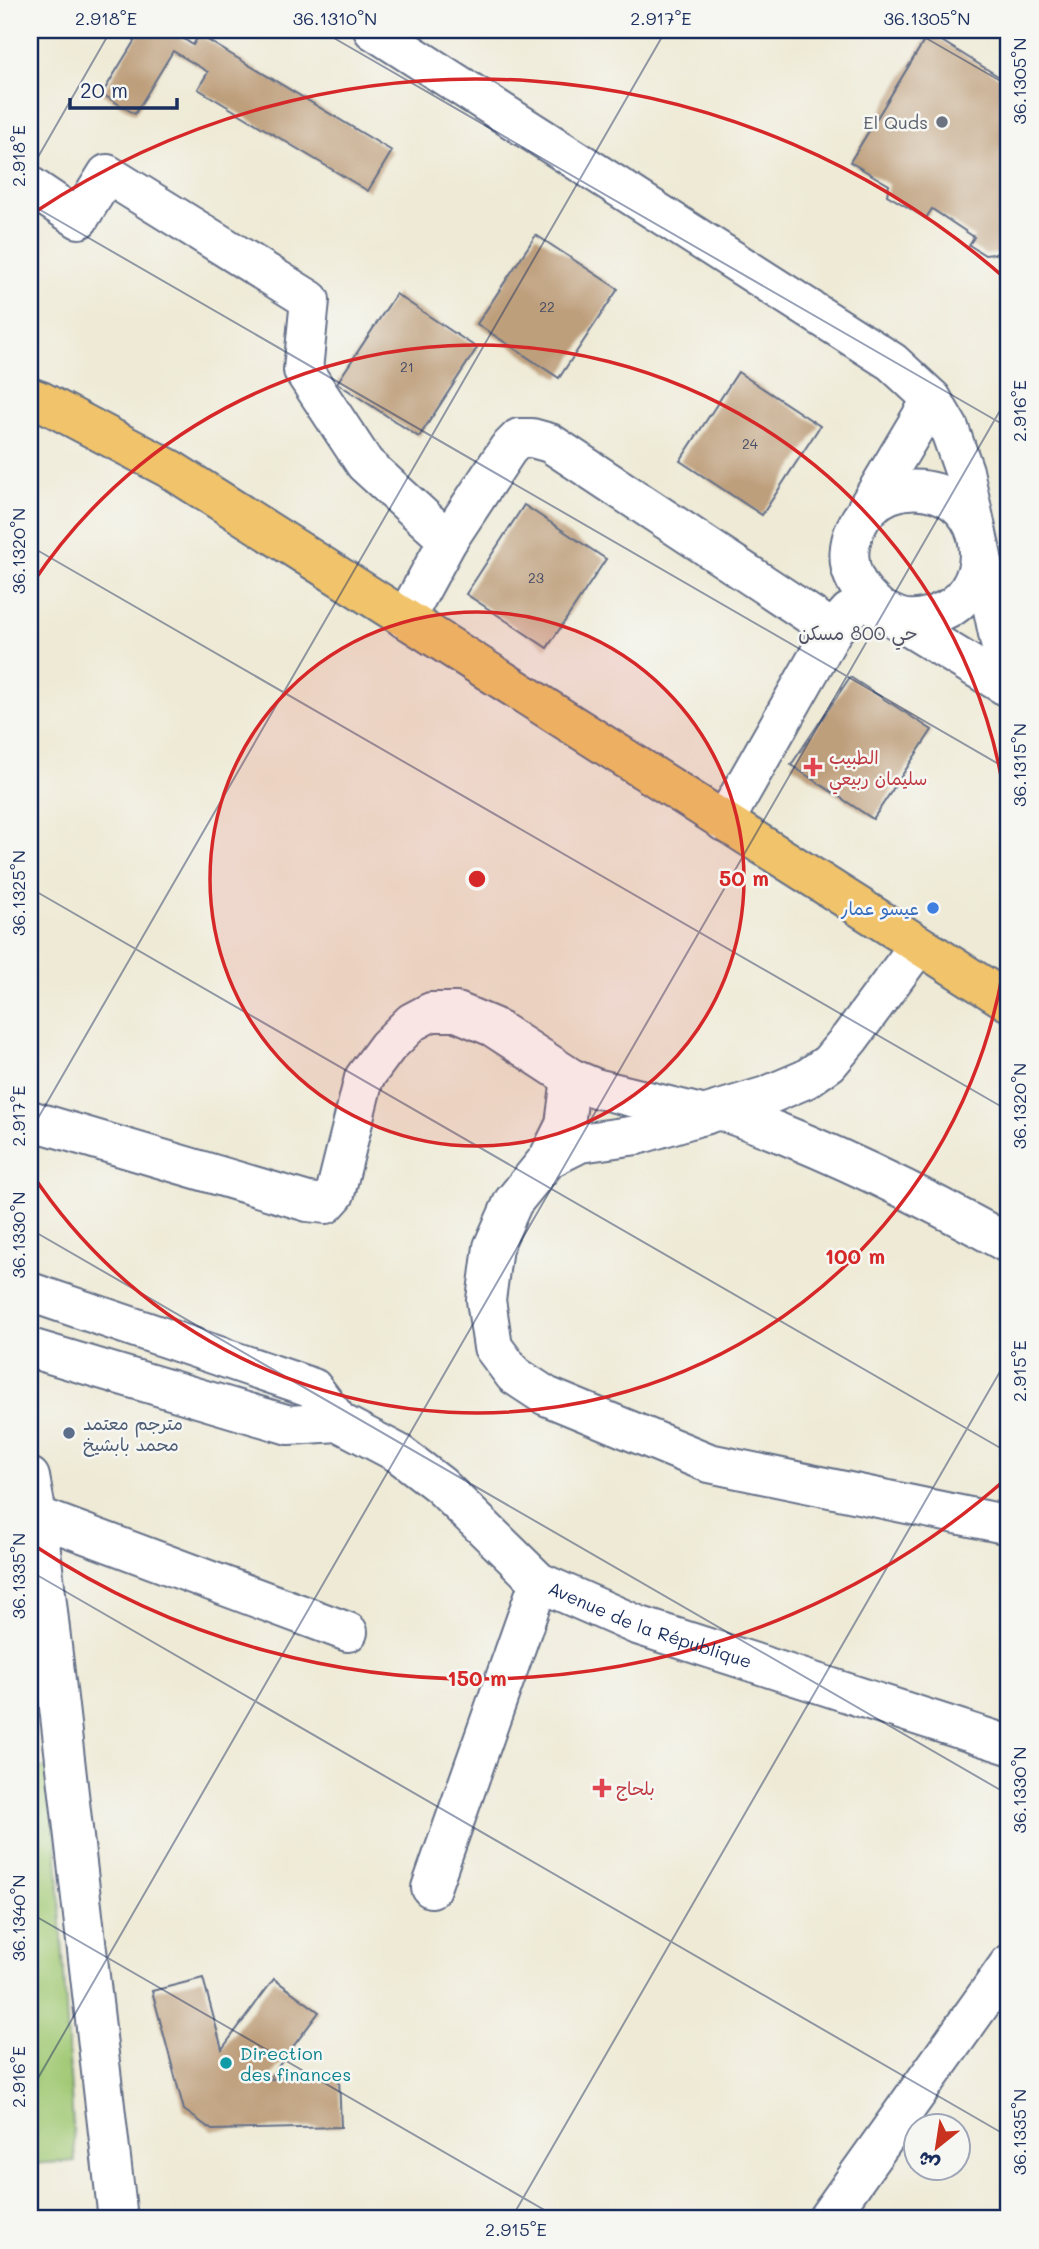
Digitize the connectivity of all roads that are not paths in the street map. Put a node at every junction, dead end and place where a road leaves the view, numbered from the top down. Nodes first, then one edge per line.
1 (373, 30) edge
2 (30, 186) edge
3 (30, 397) edge
4 (932, 399) junction
5 (866, 510) junction
6 (448, 540) junction
7 (980, 543) junction
8 (1000, 596) edge
9 (872, 602) junction
10 (405, 619) junction
11 (833, 630) junction
12 (1009, 687) edge
13 (724, 822) junction
14 (919, 945) junction
15 (1009, 1002) edge
16 (571, 1078) junction
17 (712, 1113) junction
18 (30, 1120) edge
19 (548, 1159) junction
20 (1009, 1244) edge
21 (30, 1292) edge
22 (30, 1348) edge
23 (339, 1422) junction
24 (30, 1477) edge
25 (37, 1516) junction
26 (1009, 1525) edge
27 (540, 1582) junction
28 (348, 1632) dead end
29 (1009, 1745) edge
30 (431, 1888) dead end
31 (1009, 1964) edge
32 (118, 2219) edge
33 (797, 2219) edge
34 (827, 2219) edge
35 (840, 2219) edge

1 - 4 street
2 - 6 street
3 - 10 main road
4 - 5 street
4 - 7 street
5 - 7 street
5 - 9 street
6 - 10 street
6 - 11 street
7 - 8 street
7 - 9 street
8 - 12 street
9 - 11 street
9 - 12 street
10 - 13 main road
11 - 13 street
13 - 14 main road
14 - 15 main road
14 - 17 street
16 - 17 street
16 - 18 street
16 - 19 street
17 - 19 street
17 - 20 street
19 - 26 street
21 - 23 street, Avenue de la République
22 - 23 street
23 - 27 street, Avenue de la République
24 - 25 street
25 - 28 street
25 - 32 street
27 - 29 street, Avenue de la République
27 - 30 street
31 - 34 street
33 - 34 street
34 - 35 street

